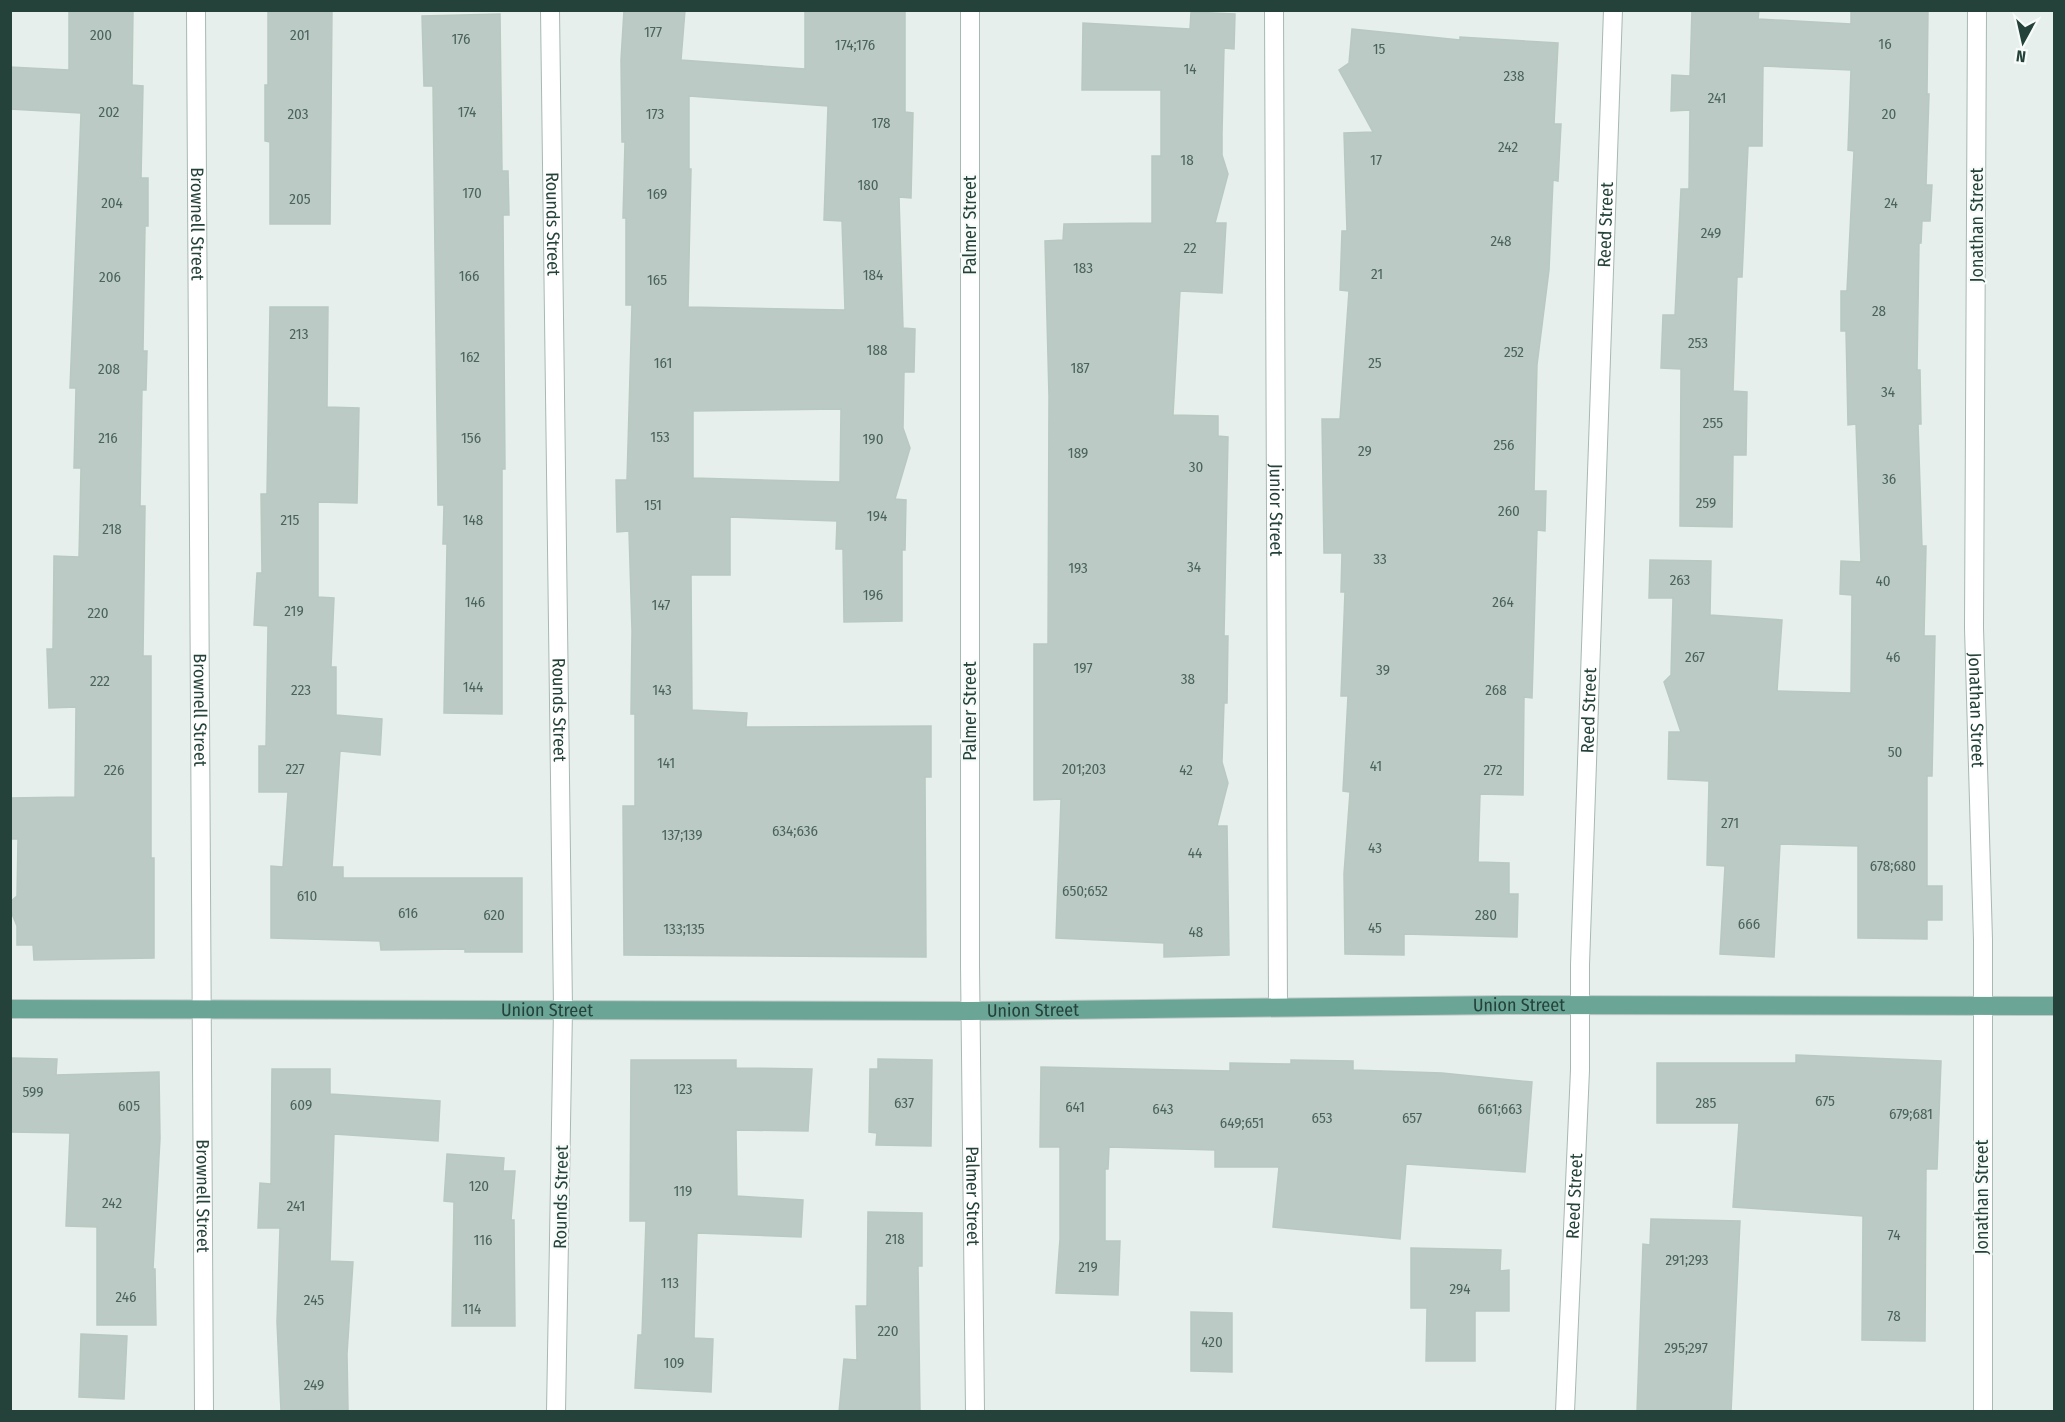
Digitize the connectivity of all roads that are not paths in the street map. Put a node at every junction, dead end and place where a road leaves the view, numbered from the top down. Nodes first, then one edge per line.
1 (196, 10) edge
2 (550, 10) edge
3 (970, 10) edge
4 (1274, 10) edge
5 (1613, 10) edge
6 (1977, 10) edge
7 (1580, 1005) junction
8 (2055, 1006) edge
9 (1278, 1007) junction
10 (1982, 1007) junction
11 (10, 1009) edge
12 (203, 1009) junction
13 (563, 1009) junction
14 (970, 1011) junction
15 (204, 1412) edge
16 (556, 1412) edge
17 (975, 1412) edge
18 (1565, 1412) edge
19 (1983, 1412) edge

1 - 12 street, Brownell Street
2 - 13 street, Rounds Street
3 - 14 street, Palmer Street
4 - 9 street, Junior Street
5 - 7 street, Reed Street
6 - 10 street, Jonathan Street
7 - 9 main road, Union Street
7 - 10 main road, Union Street
7 - 18 street, Reed Street
8 - 10 main road, Union Street
9 - 14 main road, Union Street
10 - 19 street, Jonathan Street
11 - 12 main road, Union Street
12 - 13 main road, Union Street
12 - 15 street, Brownell Street
13 - 14 main road, Union Street
13 - 16 street, Rounds Street
14 - 17 street, Palmer Street

